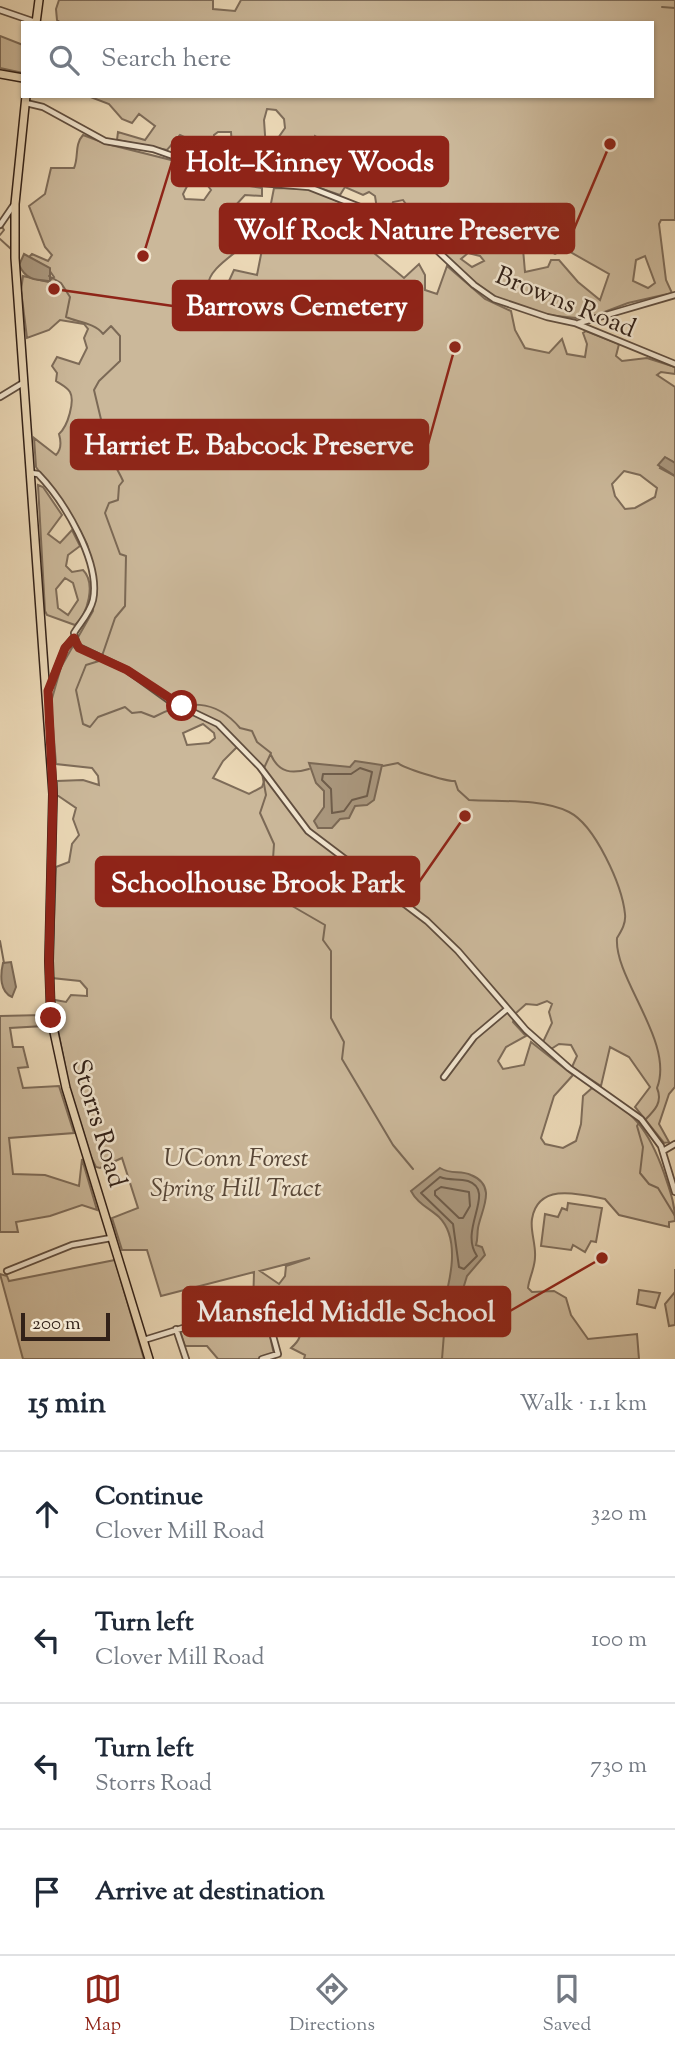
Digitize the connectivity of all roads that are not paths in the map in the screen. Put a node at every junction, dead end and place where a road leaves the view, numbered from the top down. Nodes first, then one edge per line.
1 (39, 0) edge
2 (0, 10) edge
3 (33, 21) edge
4 (36, 21) edge
5 (0, 74) edge
6 (21, 78) edge
7 (26, 100) edge
8 (15, 204) junction
9 (1, 224) edge
10 (675, 295) edge
11 (575, 323) junction
12 (675, 364) edge
13 (24, 382) junction
14 (0, 397) edge
15 (31, 473) junction
16 (74, 638) junction
17 (48, 691) junction
18 (506, 1010) junction
19 (444, 1077) dead end
20 (675, 1144) edge
21 (663, 1151) junction
22 (675, 1192) edge
23 (112, 1238) junction
24 (7, 1271) dead end
25 (176, 1329) junction
26 (144, 1340) junction
27 (149, 1359) edge
28 (186, 1359) edge
29 (262, 1359) edge

1 - 4 main road
2 - 3 street
5 - 6 main road
7 - 8 main road, Storrs Road
7 - 11 street, Browns Road
8 - 9 street
8 - 13 main road, Storrs Road
10 - 11 street
11 - 12 street, Browns Road
13 - 14 street
13 - 15 main road, Storrs Road
15 - 16 street
15 - 17 main road, Storrs Road
16 - 17 street
16 - 18 street
17 - 23 main road, Storrs Road
18 - 19 street
18 - 21 street
20 - 21 street
21 - 22 street
23 - 24 street
23 - 26 main road, Storrs Road
25 - 26 street
25 - 28 street
25 - 29 street
26 - 27 main road, Storrs Road

